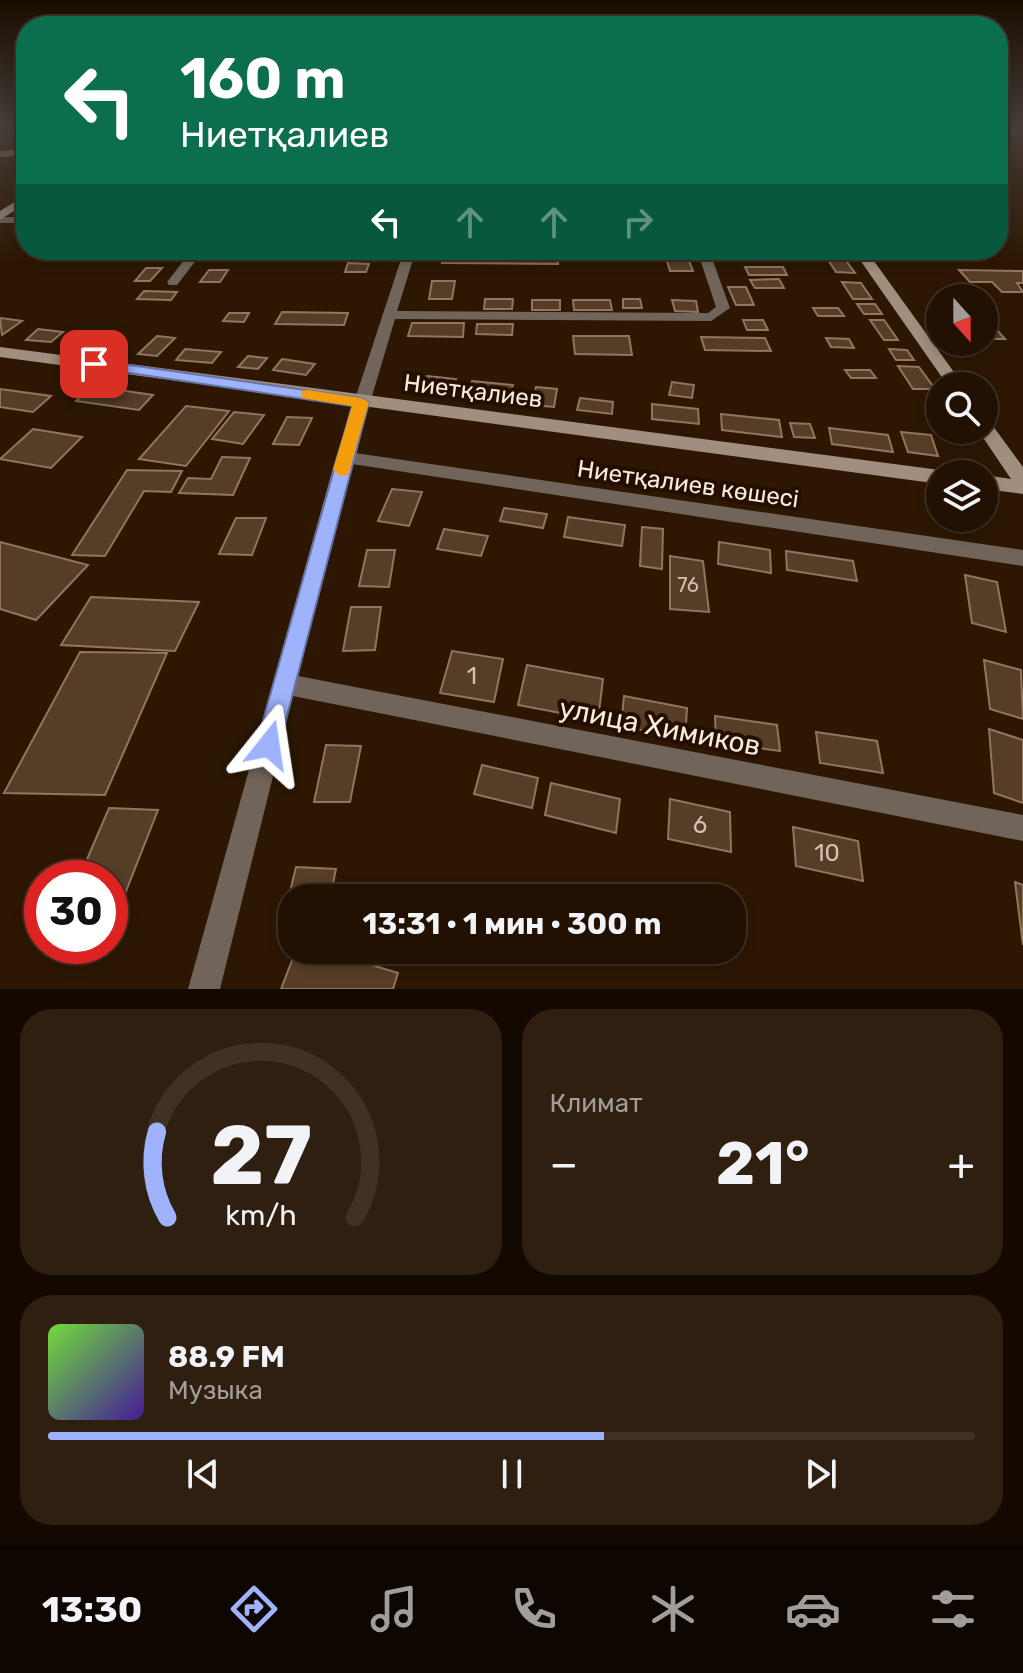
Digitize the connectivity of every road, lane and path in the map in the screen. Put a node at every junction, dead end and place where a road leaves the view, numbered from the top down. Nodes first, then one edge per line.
1 (16, 206) edge
2 (0, 218) edge
3 (190, 260) edge
4 (407, 260) edge
5 (706, 260) edge
6 (866, 260) edge
7 (173, 282) dead end
8 (392, 315) junction
9 (0, 352) edge
10 (946, 372) edge
11 (361, 402) junction
12 (997, 444) edge
13 (345, 457) junction
14 (926, 475) edge
15 (1023, 481) edge
16 (998, 484) edge
17 (1023, 487) edge
18 (1023, 558) edge
19 (285, 684) junction
20 (1023, 828) edge
21 (204, 989) edge

1 - 2 street
3 - 7 street
4 - 8 street
5 - 8 street
6 - 10 street
8 - 11 street
9 - 11 street, Ниетқалиев
11 - 13 street
11 - 14 street, Ниетқалиев
12 - 15 street
13 - 18 street, Ниетқалиев көшесі
13 - 19 street
16 - 17 street
19 - 20 street, улица Химиков
19 - 21 street

